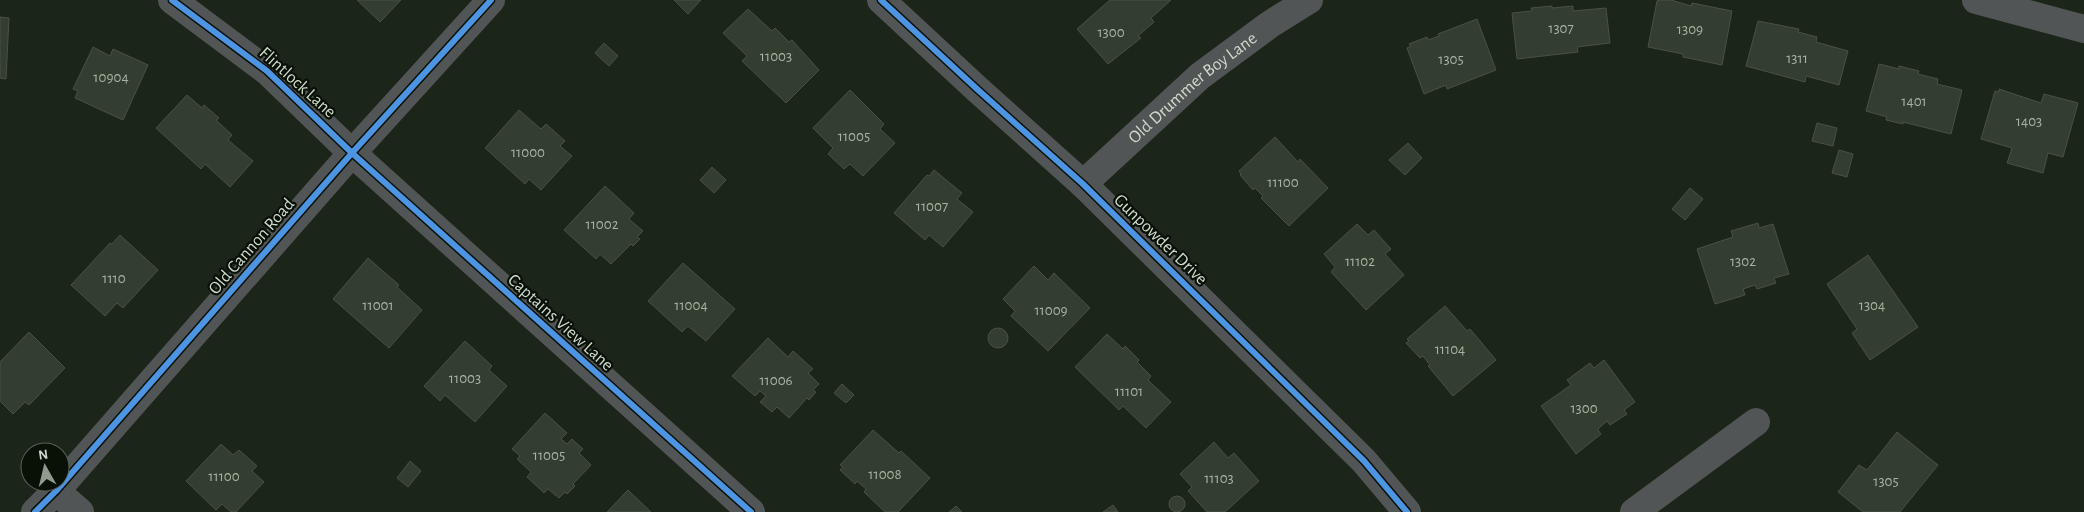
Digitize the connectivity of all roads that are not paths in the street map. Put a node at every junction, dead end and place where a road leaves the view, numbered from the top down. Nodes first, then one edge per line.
1 (172, 0) edge
2 (491, 0) edge
3 (881, 0) edge
4 (1309, 0) edge
5 (1976, 0) edge
6 (2084, 29) edge
7 (352, 153) junction
8 (1083, 184) junction
9 (1756, 422) dead end
10 (70, 475) edge
11 (55, 492) edge
12 (57, 492) edge
13 (35, 512) edge
14 (80, 512) edge
15 (751, 512) edge
16 (1407, 512) edge
17 (1634, 512) edge

1 - 7 street, Flintlock Lane
2 - 7 street, Old Cannon Road
3 - 8 street, Gunpowder Drive
4 - 8 street, Old Drummer Boy Lane
5 - 6 street
7 - 10 street, Old Cannon Road
7 - 15 street, Captains View Lane
8 - 16 street, Gunpowder Drive
9 - 17 street
11 - 13 street, Old Cannon Road
12 - 14 street

